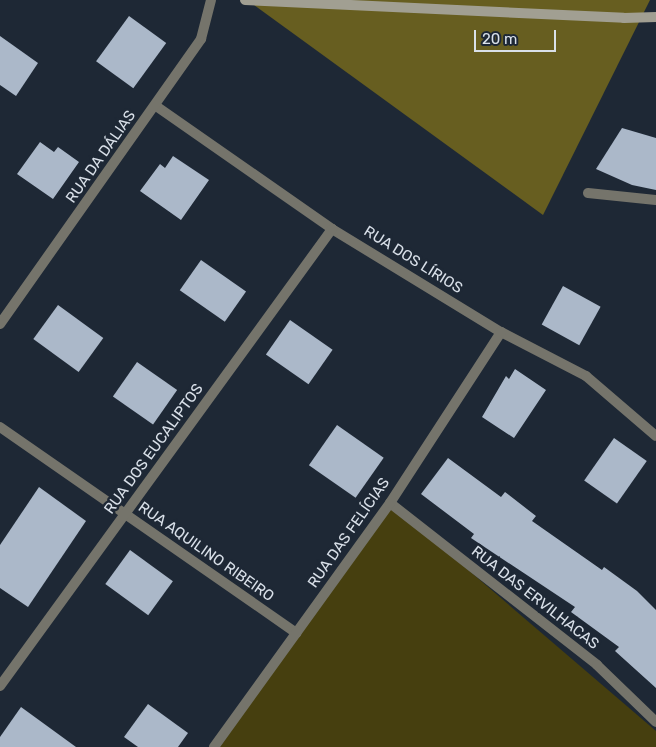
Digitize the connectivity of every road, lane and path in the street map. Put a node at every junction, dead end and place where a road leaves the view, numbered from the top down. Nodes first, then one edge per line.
1 (211, 0) edge
2 (245, 0) edge
3 (656, 17) edge
4 (156, 106) junction
5 (588, 194) dead end
6 (656, 200) edge
7 (332, 229) junction
8 (0, 324) edge
9 (501, 332) junction
10 (0, 427) edge
11 (656, 436) edge
12 (390, 503) junction
13 (125, 514) junction
14 (296, 633) junction
15 (0, 686) edge
16 (656, 722) edge
17 (214, 747) edge

1 - 4 street, RUA DA DÁLIAS
2 - 3 street
4 - 7 street, RUA DOS LÍRIOS
4 - 8 street, RUA DA DÁLIAS
5 - 6 street
7 - 9 street, RUA DOS LÍRIOS
7 - 13 street, RUA DOS EUCALIPTOS
9 - 11 street, RUA DOS LÍRIOS
9 - 12 street, RUA DAS FELÍCIAS
10 - 13 street, RUA AQUILINO RIBEIRO
12 - 14 street, RUA DAS FELÍCIAS
12 - 16 street, RUA DAS ERVILHACAS
13 - 14 street, RUA AQUILINO RIBEIRO
13 - 15 street, RUA DOS EUCALIPTOS
14 - 17 street, RUA DAS FELÍCIAS

